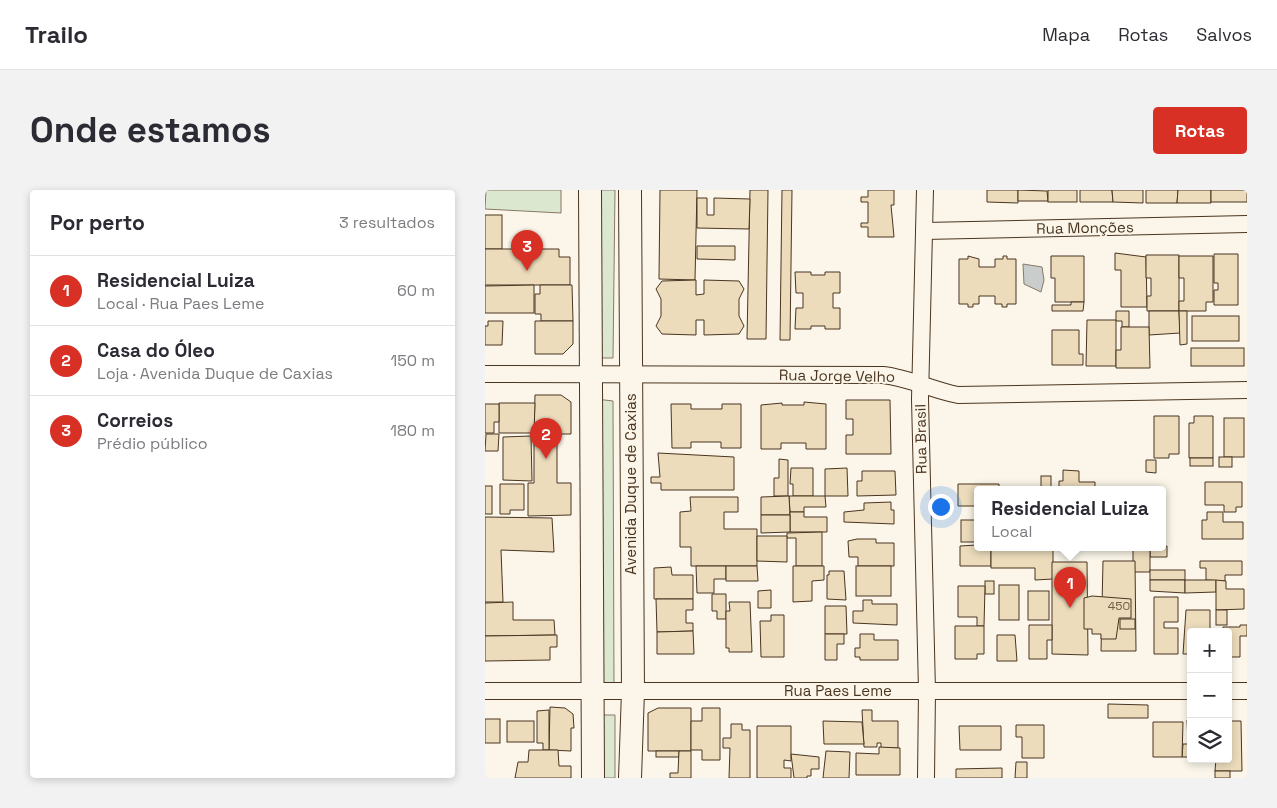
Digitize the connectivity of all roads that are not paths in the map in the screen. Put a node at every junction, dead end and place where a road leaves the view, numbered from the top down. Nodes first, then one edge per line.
1 (590, 190) edge
2 (630, 190) edge
3 (925, 190) edge
4 (1247, 224) edge
5 (924, 231) junction
6 (485, 374) edge
7 (591, 375) junction
8 (631, 375) junction
9 (920, 382) junction
10 (1247, 390) edge
11 (485, 691) edge
12 (593, 691) junction
13 (633, 691) junction
14 (927, 691) junction
15 (1187, 691) edge
16 (1232, 691) edge
17 (1247, 691) edge
18 (593, 778) edge
19 (630, 778) edge
20 (926, 778) edge

1 - 7 main road
2 - 8 main road, Avenida Duque de Caxias
3 - 5 street, Rua Brasil
4 - 5 street, Rua Monções
5 - 9 street, Rua Brasil
6 - 7 street, Rua Jorge Velho
7 - 8 street, Rua Jorge Velho
7 - 12 main road
8 - 9 street, Rua Jorge Velho
8 - 13 main road, Avenida Duque de Caxias
9 - 10 street, Rua Jorge Velho
9 - 14 street, Rua Brasil
11 - 12 street, Rua Paes Leme
12 - 13 street, Rua Paes Leme
12 - 18 main road
13 - 14 street, Rua Paes Leme
13 - 19 main road, Avenida Duque de Caxias
14 - 15 street, Rua Paes Leme
14 - 20 street, Rua Brasil
16 - 17 street

